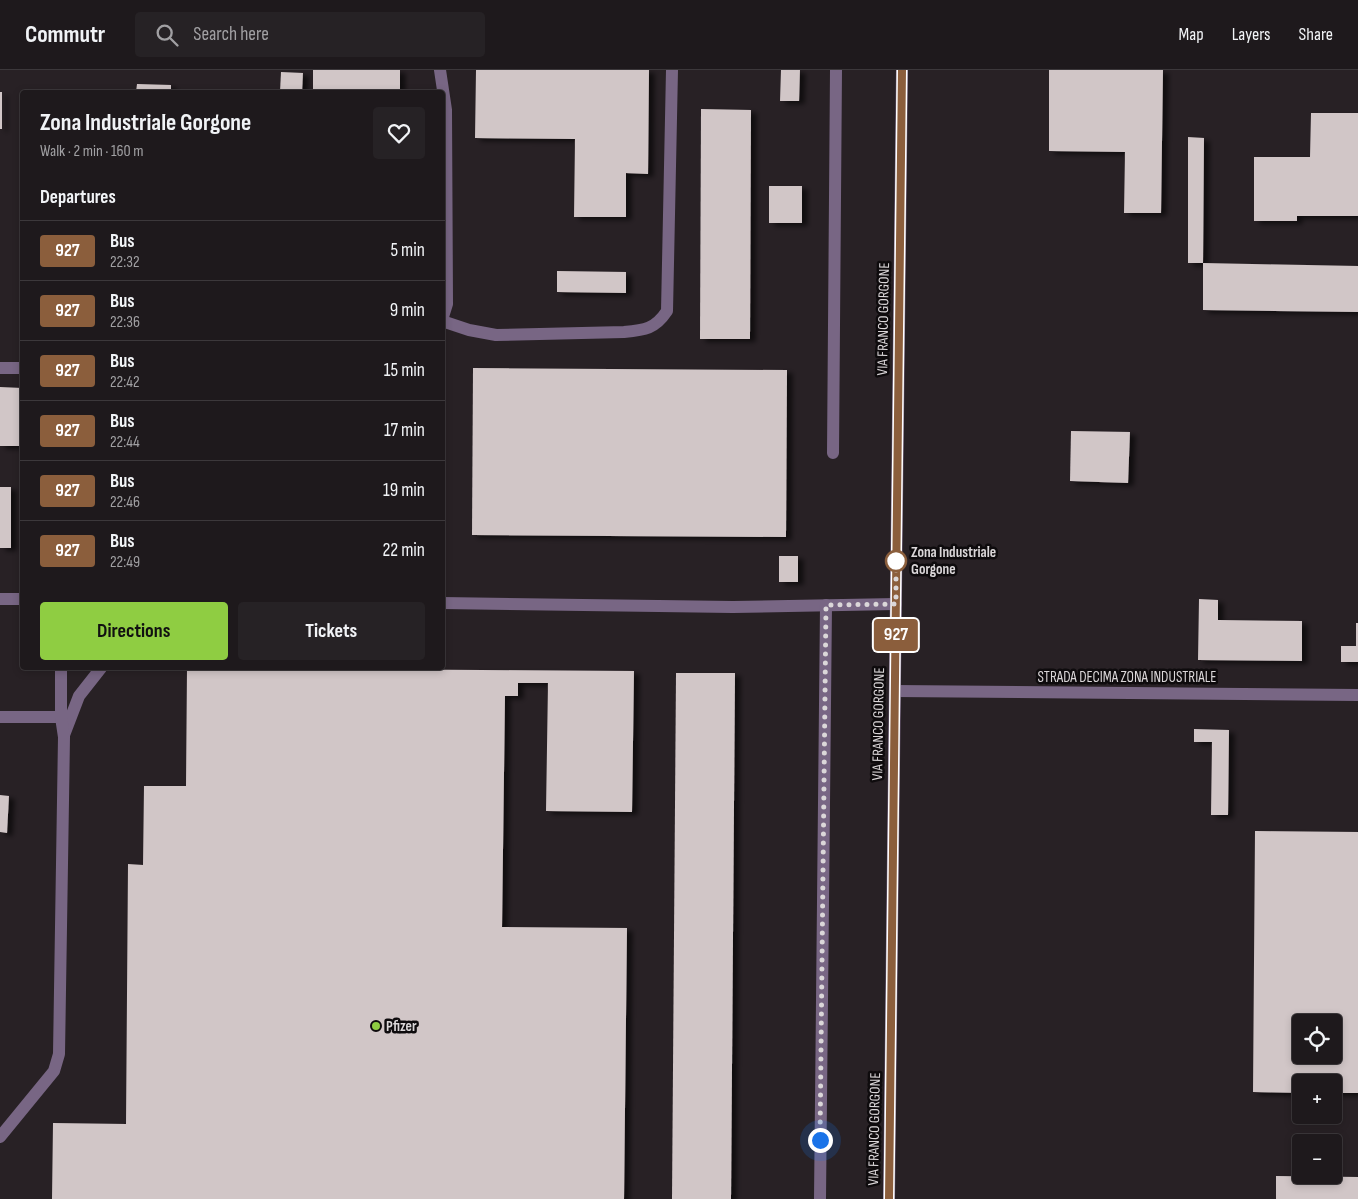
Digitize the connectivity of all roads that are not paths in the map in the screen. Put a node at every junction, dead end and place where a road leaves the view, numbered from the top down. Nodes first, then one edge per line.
1 (440, 70) edge
2 (672, 70) edge
3 (836, 70) edge
4 (902, 70) edge
5 (443, 90) edge
6 (445, 103) edge
7 (445, 311) edge
8 (445, 322) edge
9 (0, 368) edge
10 (20, 368) edge
11 (833, 453) dead end
12 (0, 599) edge
13 (20, 599) edge
14 (445, 603) edge
15 (896, 604) junction
16 (826, 605) junction
17 (60, 670) edge
18 (99, 670) edge
19 (895, 691) junction
20 (1358, 695) edge
21 (0, 717) edge
22 (60, 717) junction
23 (64, 737) junction
24 (0, 1137) edge
25 (820, 1199) edge
26 (889, 1199) edge

1 - 5 street
2 - 8 street
3 - 11 street
4 - 15 street, VIA FRANCO GORGONE
6 - 7 street
9 - 10 street
12 - 13 street
14 - 16 street
15 - 16 street
15 - 19 street, VIA FRANCO GORGONE
16 - 25 street
17 - 22 street
18 - 23 street
19 - 20 street, STRADA DECIMA ZONA INDUSTRIALE
19 - 26 street, VIA FRANCO GORGONE
21 - 22 street
22 - 23 street
23 - 24 street

